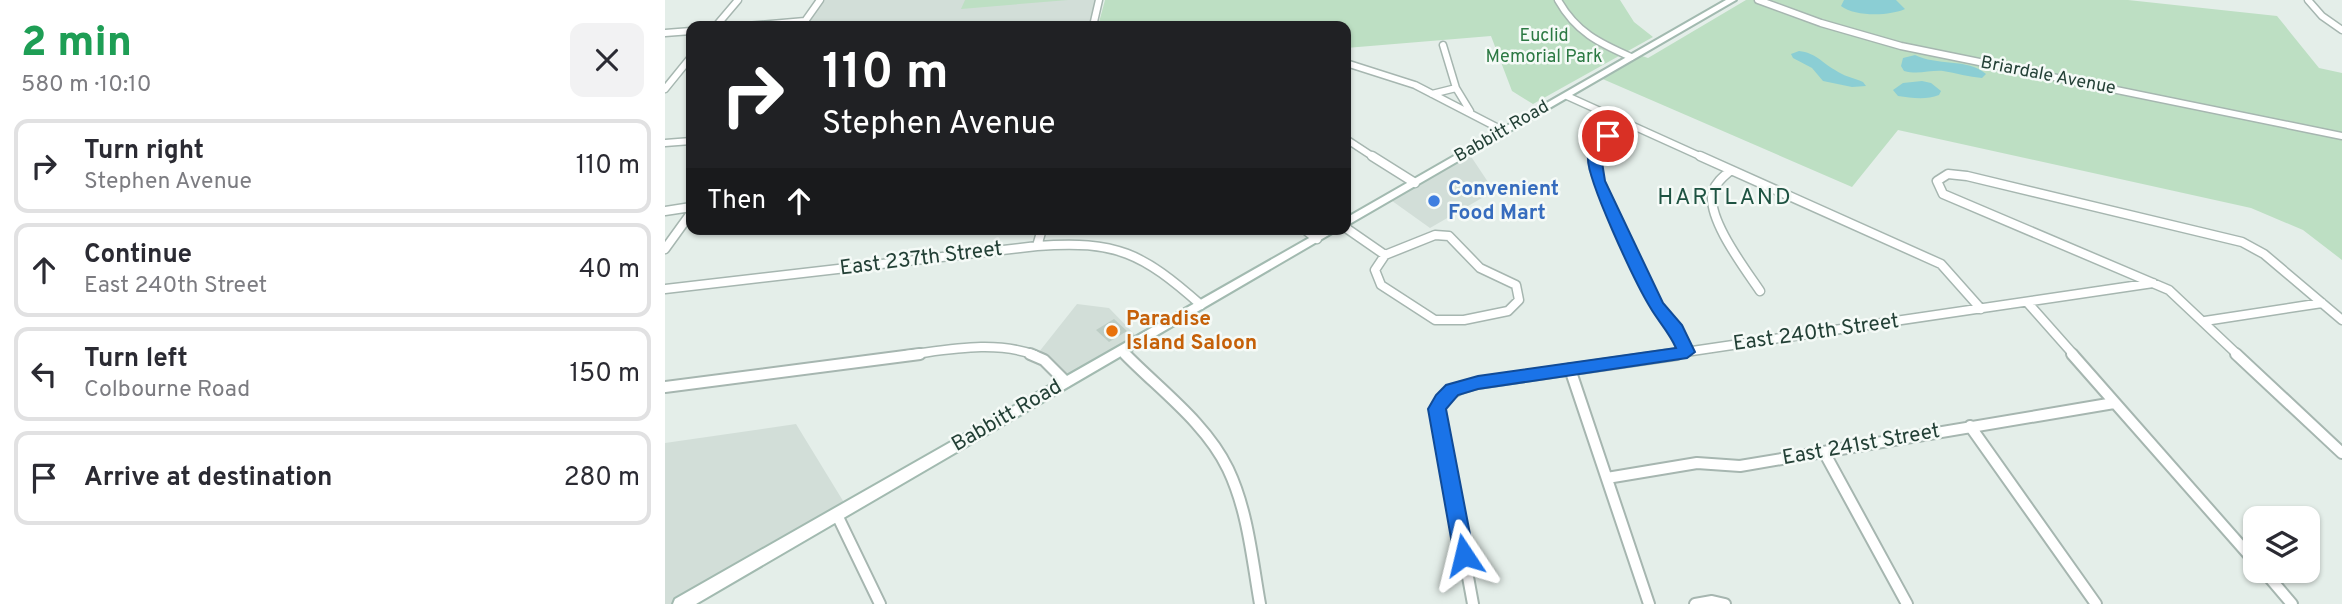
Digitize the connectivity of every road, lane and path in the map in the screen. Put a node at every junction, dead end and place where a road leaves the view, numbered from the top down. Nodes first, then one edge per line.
1 (738, 0) edge
2 (820, 0) edge
3 (1099, 0) edge
4 (1558, 0) edge
5 (1732, 0) edge
6 (1758, 0) edge
7 (2299, 0) edge
8 (2309, 1) edge
9 (720, 21) edge
10 (805, 21) edge
11 (1094, 21) edge
12 (2342, 30) edge
13 (686, 31) edge
14 (665, 33) edge
15 (1443, 45) dead end
16 (1631, 57) junction
17 (686, 63) edge
18 (1351, 66) edge
19 (1456, 88) junction
20 (665, 89) edge
21 (1432, 94) junction
22 (1567, 96) junction
23 (1471, 113) junction
24 (1623, 122) junction
25 (1504, 131) junction
26 (2342, 136) edge
27 (686, 142) edge
28 (1351, 142) edge
29 (665, 144) edge
30 (1731, 170) junction
31 (1415, 183) junction
32 (686, 210) edge
33 (665, 211) edge
34 (686, 218) edge
35 (1351, 220) edge
36 (1351, 231) edge
37 (1040, 235) edge
38 (1312, 235) edge
39 (1324, 235) edge
40 (1317, 239) junction
41 (1037, 246) junction
42 (665, 249) edge
43 (1385, 255) junction
44 (2154, 283) junction
45 (665, 289) edge
46 (1760, 291) dead end
47 (2027, 302) junction
48 (2322, 303) junction
49 (1201, 305) junction
50 (1981, 309) junction
51 (2342, 320) edge
52 (2204, 321) junction
53 (1122, 351) junction
54 (1687, 352) junction
55 (1570, 369) junction
56 (1066, 382) junction
57 (665, 387) edge
58 (2114, 402) junction
59 (1970, 426) junction
60 (1824, 452) junction
61 (2342, 453) edge
62 (1607, 478) junction
63 (837, 515) junction
64 (2243, 548) edge
65 (2274, 583) edge
66 (681, 604) edge
67 (880, 604) edge
68 (1260, 604) edge
69 (1473, 604) edge
70 (1649, 604) edge
71 (1695, 604) edge
72 (1725, 604) edge
73 (1907, 604) edge
74 (2096, 604) edge
75 (2293, 604) edge

1 - 9 street
2 - 10 street
3 - 11 street
4 - 16 street
5 - 16 main road, Babbitt Road
6 - 26 street, Briardale Avenue
7 - 8 street
8 - 12 street
13 - 14 street
15 - 19 street
16 - 22 main road, Babbitt Road
17 - 20 street
18 - 21 street
19 - 21 street
19 - 23 street
21 - 23 street
22 - 24 street
22 - 25 main road, Babbitt Road
23 - 25 street
24 - 30 street
24 - 54 street
25 - 31 main road, Babbitt Road
27 - 29 street
28 - 31 street
30 - 46 street
30 - 50 street
31 - 35 main road, Babbitt Road
32 - 33 street
34 - 42 street
36 - 43 street
37 - 41 street
38 - 40 street
39 - 40 main road, Babbitt Road
40 - 49 main road, Babbitt Road
41 - 45 street, East 237th Street
41 - 49 street, East 237th Street
43 - 43 street
44 - 47 street, East 240th Street
44 - 48 street
44 - 52 street
47 - 50 street, East 240th Street
47 - 58 street
48 - 51 street
48 - 52 street
49 - 53 main road, Babbitt Road
50 - 54 street, East 240th Street
52 - 61 street
53 - 56 main road, Babbitt Road
53 - 68 street
54 - 55 street, East 240th Street
55 - 62 street
55 - 69 street, East 240th Street
56 - 57 street
56 - 63 main road, Babbitt Road
58 - 59 street, East 241st Street
58 - 64 street
59 - 60 street, East 241st Street
59 - 74 street
60 - 62 street, East 241st Street
60 - 73 street
62 - 70 street
63 - 66 main road, Babbitt Road
63 - 67 street
65 - 75 street
71 - 72 street

